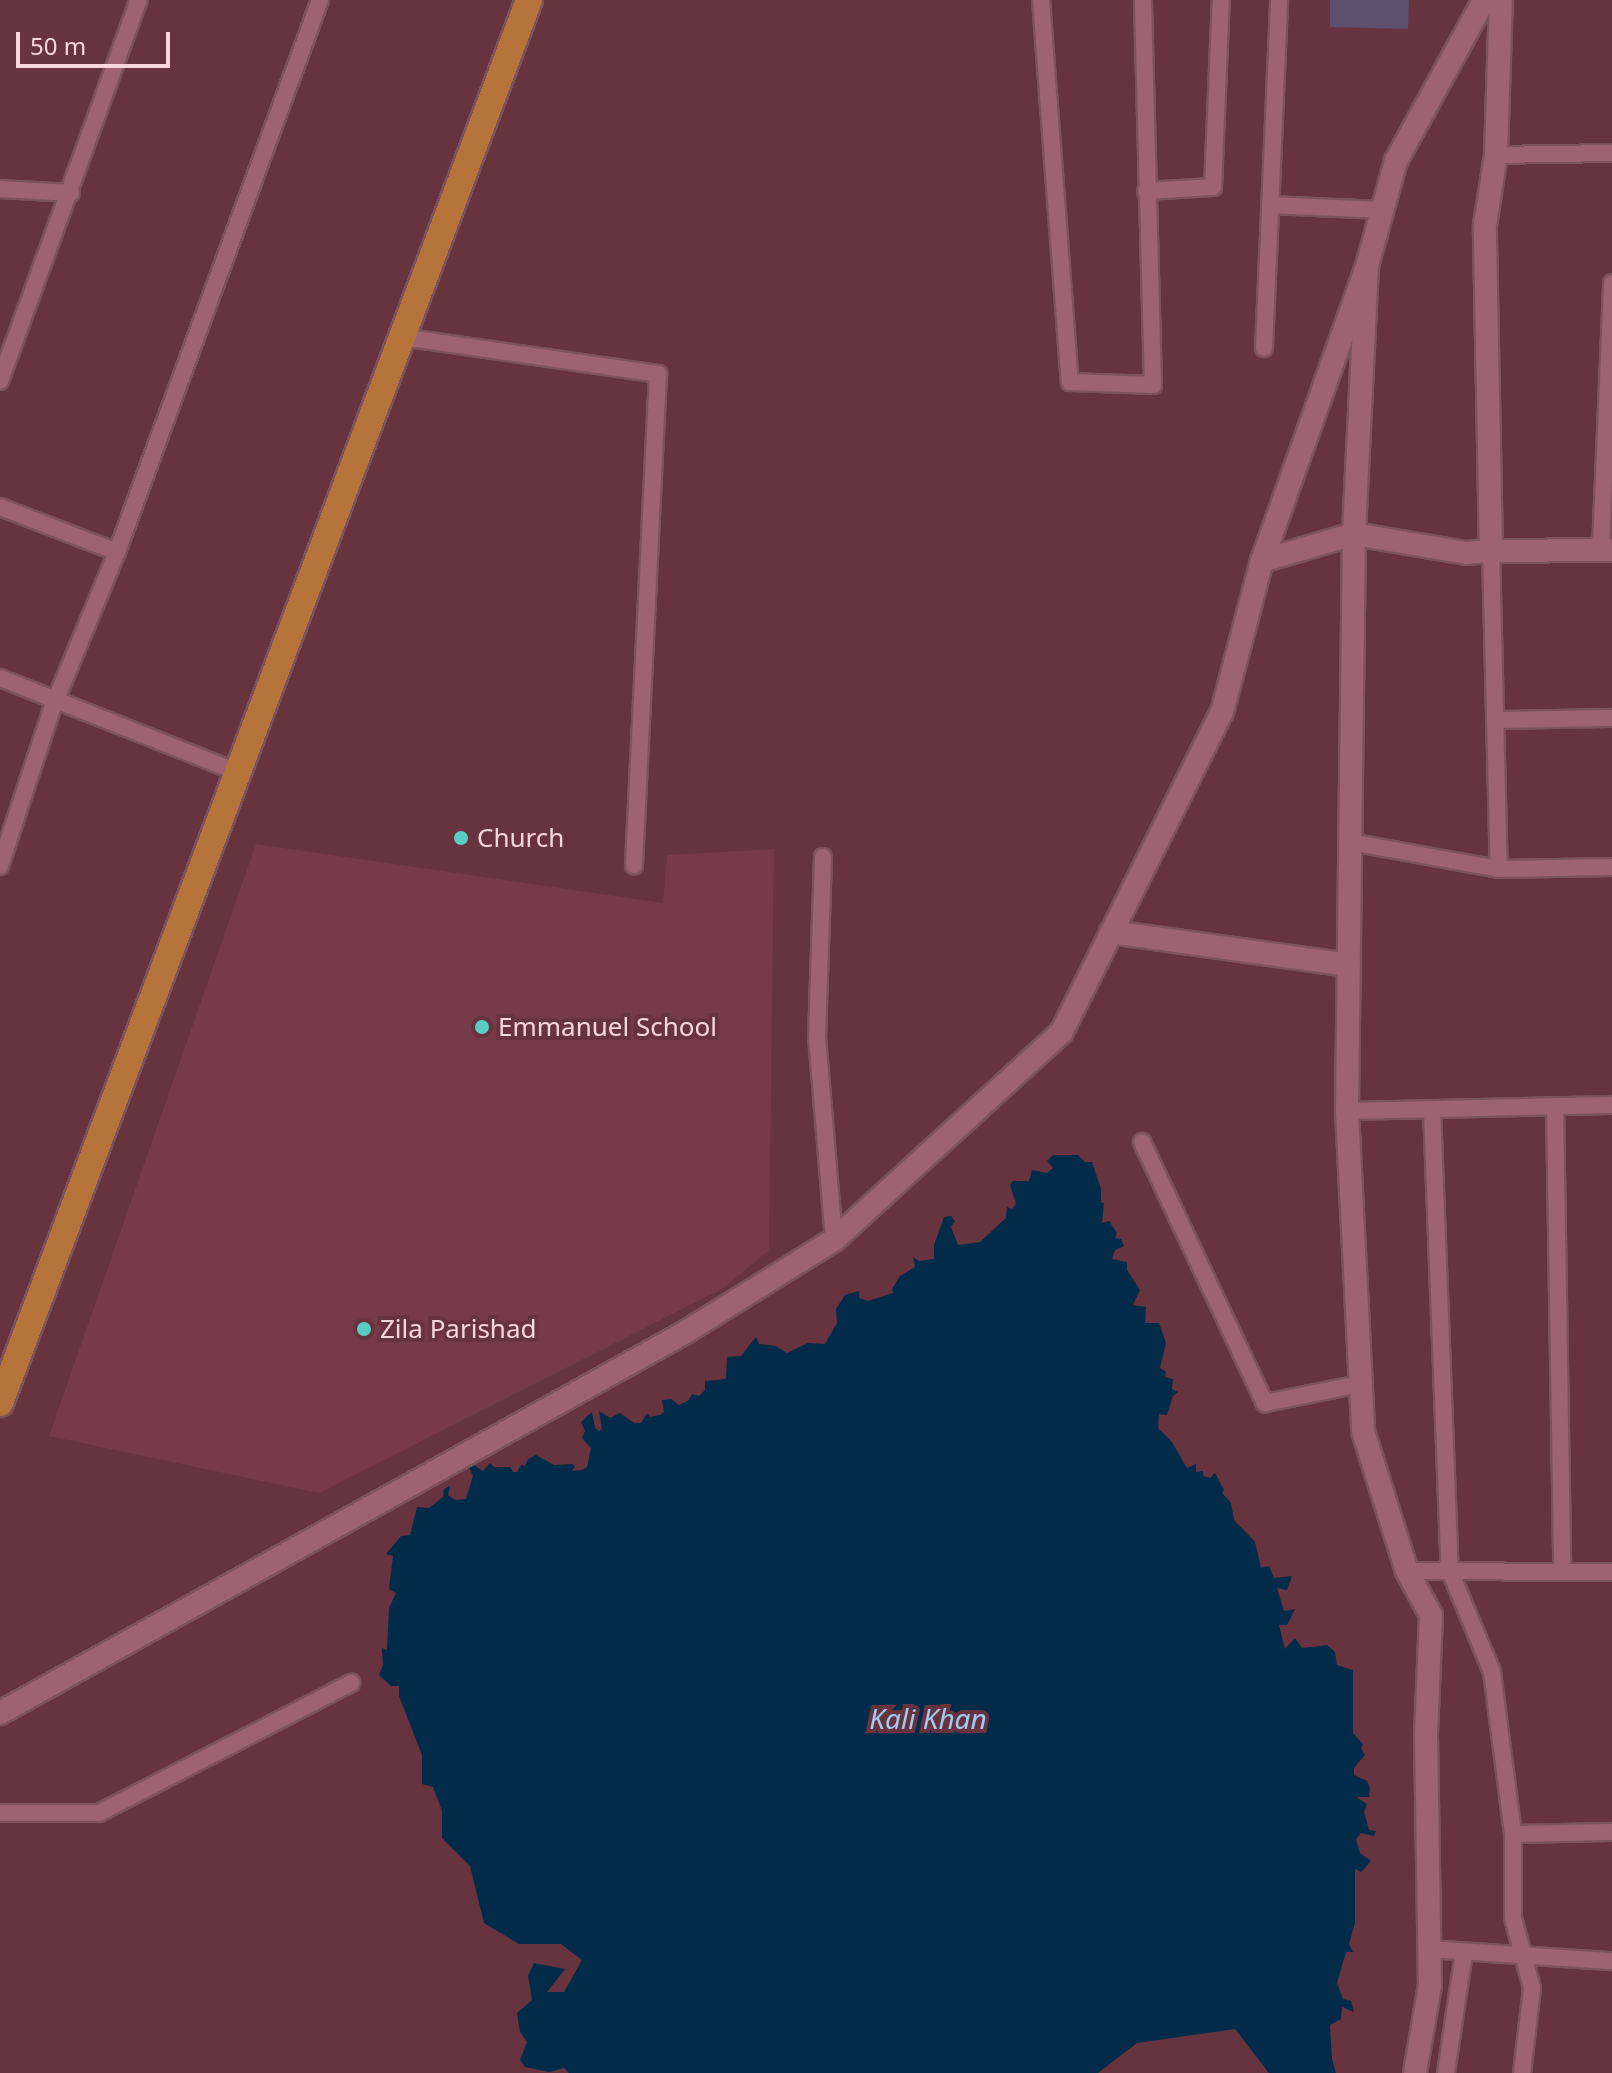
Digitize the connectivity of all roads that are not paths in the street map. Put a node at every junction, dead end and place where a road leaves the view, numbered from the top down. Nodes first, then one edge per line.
1 (139, 0) edge
2 (320, 0) edge
3 (529, 0) edge
4 (1041, 0) edge
5 (1143, 0) edge
6 (1221, 0) edge
7 (1279, 0) edge
8 (1484, 0) edge
9 (1501, 0) edge
10 (1612, 153) edge
11 (1496, 155) junction
12 (0, 189) edge
13 (1146, 191) junction
14 (71, 193) junction
15 (1270, 205) junction
16 (1382, 210) junction
17 (1367, 266) junction
18 (1612, 283) edge
19 (402, 337) junction
20 (1264, 348) dead end
21 (0, 381) edge
22 (0, 507) edge
23 (1354, 534) junction
24 (1606, 550) edge
25 (1491, 551) junction
26 (117, 552) junction
27 (1262, 561) junction
28 (0, 678) edge
29 (57, 698) junction
30 (1612, 718) edge
31 (1495, 720) junction
32 (237, 772) junction
33 (1350, 842) junction
34 (823, 857) dead end
35 (634, 865) dead end
36 (0, 866) edge
37 (1612, 867) edge
38 (1499, 869) junction
39 (1111, 932) junction
40 (1349, 965) junction
41 (1612, 1105) edge
42 (1555, 1106) junction
43 (1432, 1109) junction
44 (1347, 1111) junction
45 (1142, 1142) dead end
46 (834, 1240) junction
47 (1360, 1384) junction
48 (0, 1403) edge
49 (1407, 1571) junction
50 (1450, 1571) junction
51 (1562, 1572) junction
52 (1612, 1572) edge
53 (351, 1683) dead end
54 (0, 1713) edge
55 (0, 1813) edge
56 (1612, 1832) edge
57 (1513, 1834) junction
58 (1429, 1949) junction
59 (1464, 1952) junction
60 (1522, 1953) junction
61 (1612, 1961) edge
62 (1415, 2073) edge
63 (1446, 2073) edge
64 (1522, 2073) edge

1 - 14 street
2 - 26 street
3 - 19 highway
4 - 13 street
5 - 13 street
6 - 13 street
7 - 15 street
8 - 16 main road
9 - 11 main road
10 - 11 street
11 - 25 main road
12 - 14 street
14 - 21 street
15 - 16 street
15 - 20 street
16 - 17 main road
17 - 23 main road
17 - 27 main road
18 - 24 street
19 - 32 highway
19 - 35 street
22 - 26 street
23 - 25 main road
23 - 27 main road
23 - 33 main road
24 - 25 main road
25 - 31 street
26 - 29 street
27 - 39 main road
28 - 29 street
29 - 32 street
29 - 36 street
30 - 31 street
31 - 38 street
32 - 48 highway
33 - 38 street
33 - 40 main road
34 - 46 street
37 - 38 street
39 - 40 main road
39 - 46 main road
40 - 44 main road
41 - 42 street
42 - 43 street
42 - 51 street
43 - 44 street
43 - 50 street
44 - 47 main road
45 - 47 street
46 - 54 main road
47 - 49 main road
49 - 50 street
49 - 58 main road
50 - 51 street
50 - 57 street
51 - 52 street
53 - 55 street
56 - 57 street
57 - 60 street
58 - 59 street
58 - 62 main road
59 - 60 street
59 - 63 street
60 - 61 street
60 - 64 street

